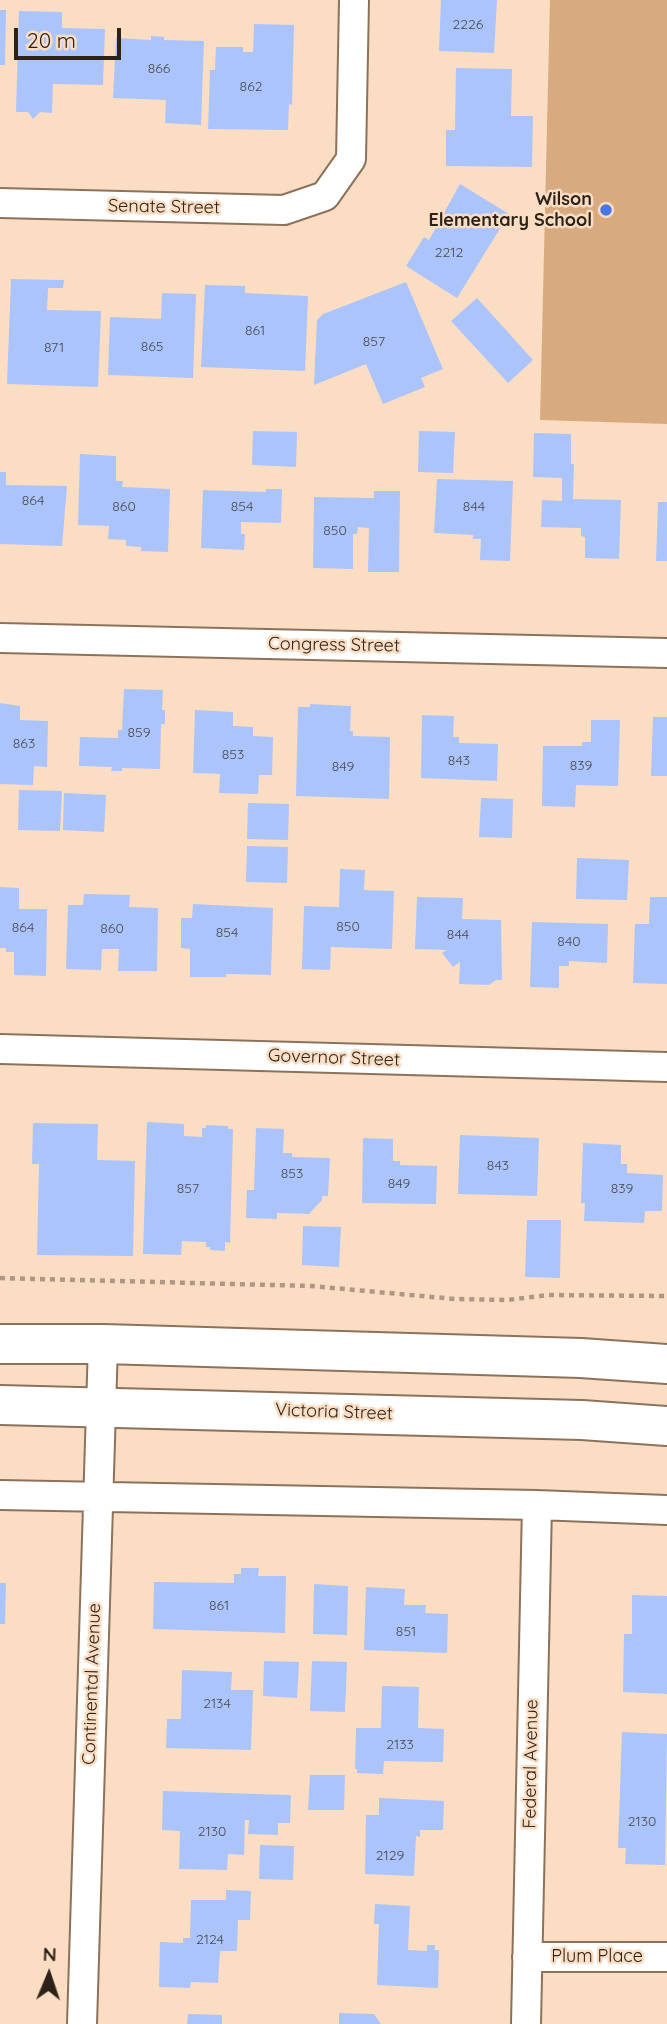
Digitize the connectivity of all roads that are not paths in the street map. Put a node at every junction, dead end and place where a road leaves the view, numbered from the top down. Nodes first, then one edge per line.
1 (354, 0) edge
2 (0, 203) edge
3 (0, 638) edge
4 (667, 653) edge
5 (0, 1049) edge
6 (667, 1067) edge
7 (0, 1344) edge
8 (103, 1344) junction
9 (667, 1364) edge
10 (0, 1405) edge
11 (101, 1405) junction
12 (667, 1426) edge
13 (0, 1495) edge
14 (97, 1497) junction
15 (537, 1505) junction
16 (667, 1510) edge
17 (667, 1956) edge
18 (527, 1957) junction
19 (82, 2024) edge
20 (526, 2024) edge

1 - 2 street, Senate Street
3 - 4 street, Congress Street
5 - 6 street, Governor Street
7 - 8 main road
8 - 9 main road
8 - 11 street, Continental Avenue
10 - 11 main road, Victoria Street
11 - 12 main road, Victoria Street
11 - 14 street, Continental Avenue
13 - 14 street
14 - 15 street
14 - 19 street, Continental Avenue
15 - 16 street
15 - 18 street, Federal Avenue
17 - 18 street, Plum Place
18 - 20 street, Federal Avenue

